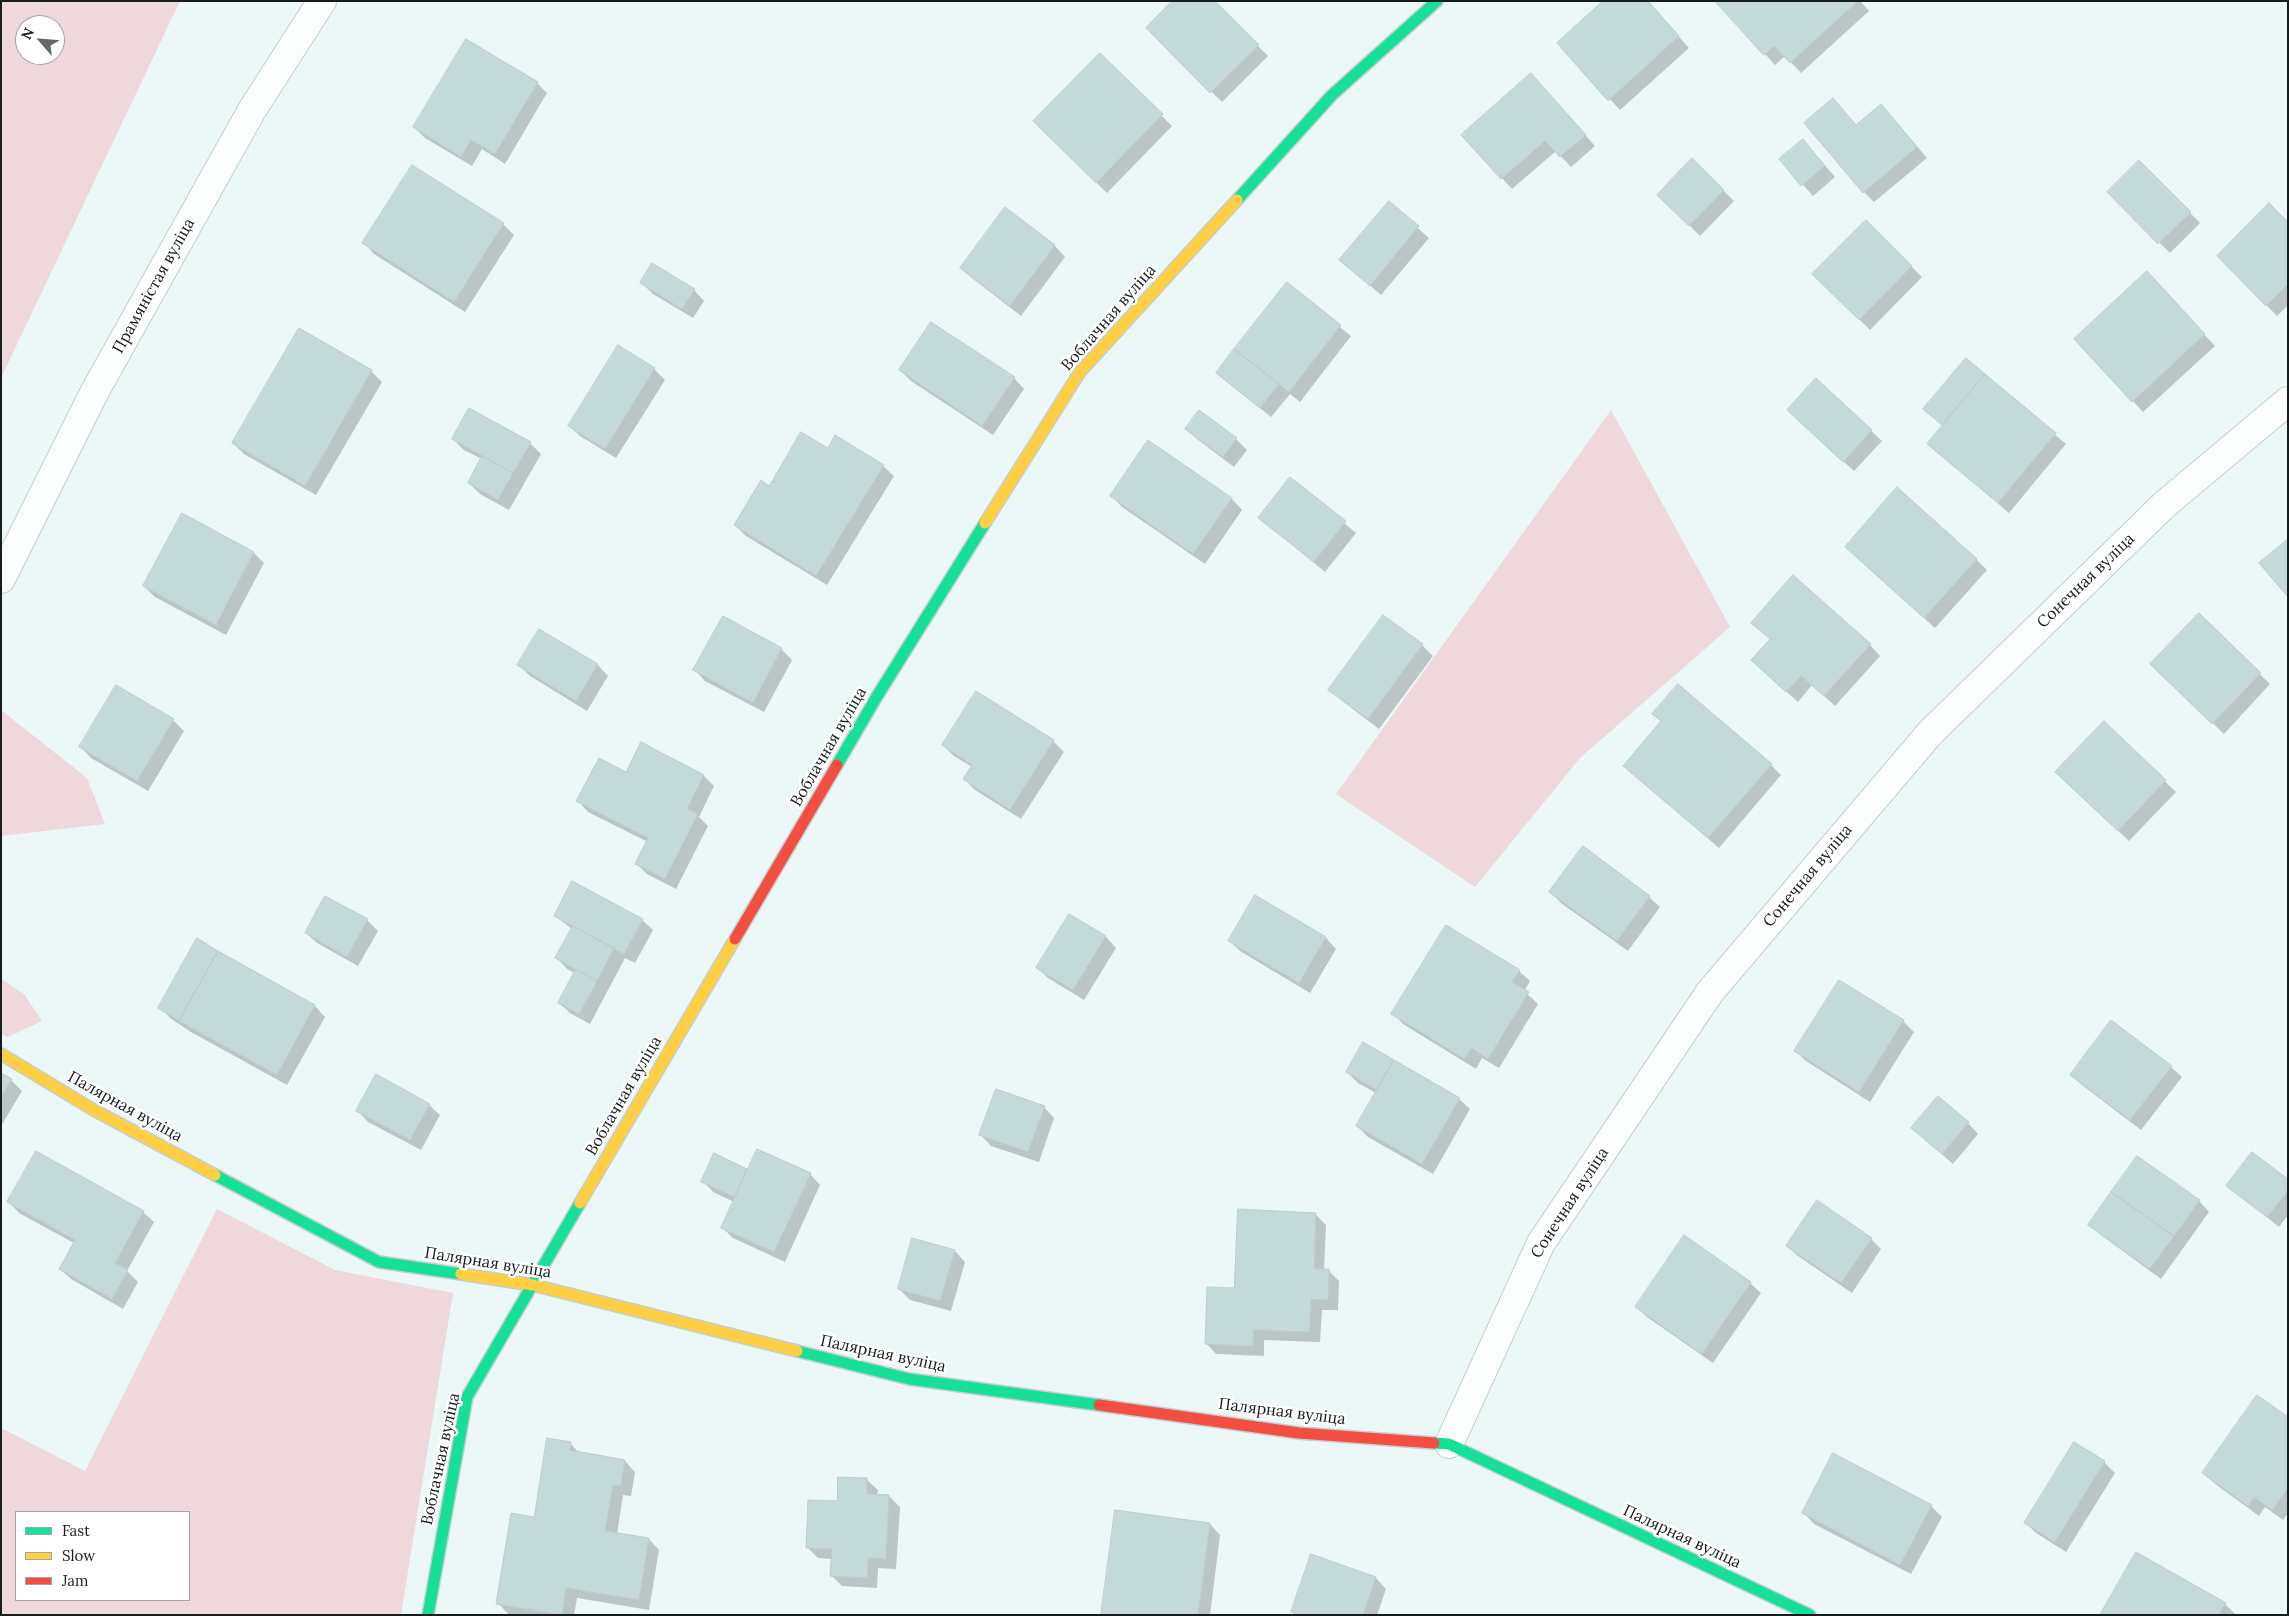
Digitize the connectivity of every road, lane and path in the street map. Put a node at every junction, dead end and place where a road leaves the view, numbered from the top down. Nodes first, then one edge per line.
1 (322, 1) edge
2 (1436, 1) edge
3 (2288, 400) edge
4 (1, 579) edge
5 (1, 1054) edge
6 (533, 1285) junction
7 (1448, 1444) junction
8 (428, 1615) edge
9 (1810, 1615) edge

1 - 4 street, Прамяністая вуліца
2 - 6 street, Воблачная вуліца
3 - 7 street, Сонечная вуліца
5 - 6 street, Палярная вуліца
6 - 7 street, Палярная вуліца
6 - 8 street, Воблачная вуліца
7 - 9 street, Палярная вуліца

